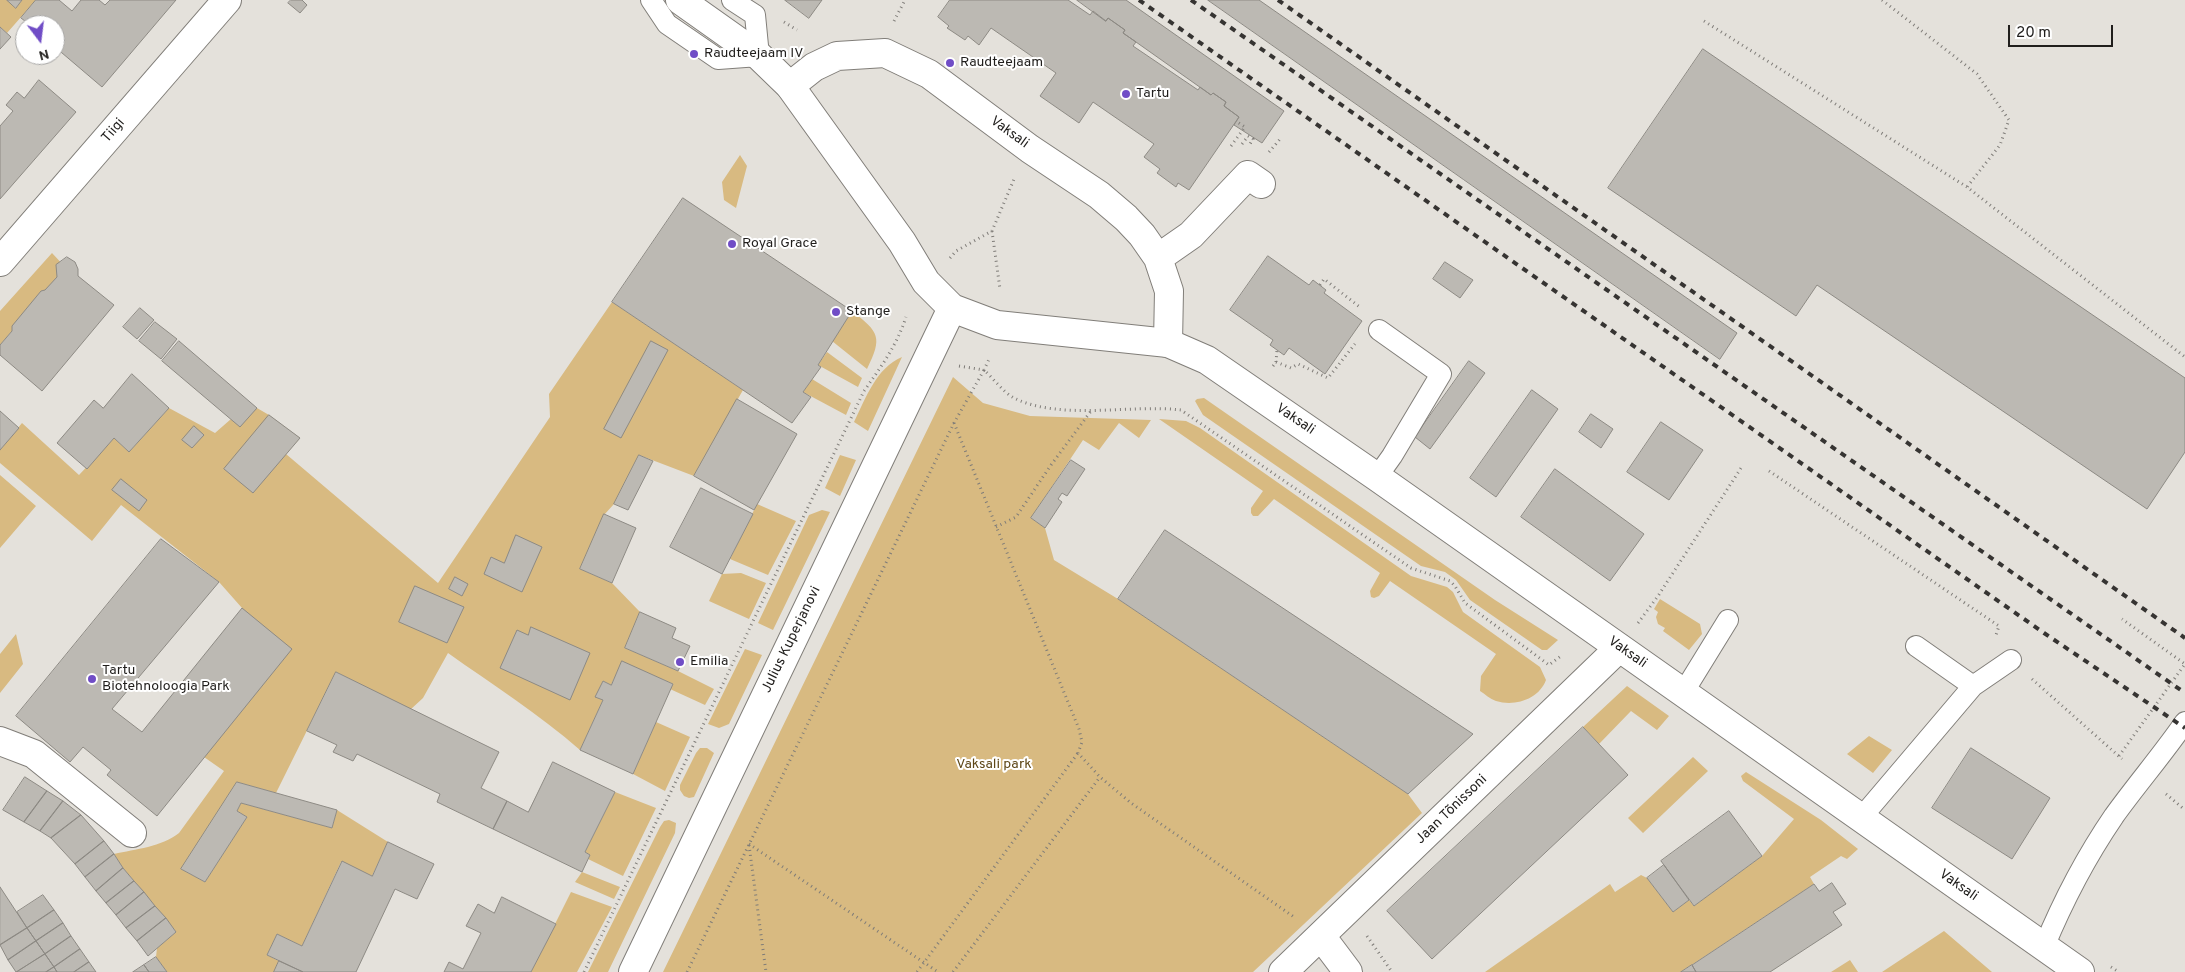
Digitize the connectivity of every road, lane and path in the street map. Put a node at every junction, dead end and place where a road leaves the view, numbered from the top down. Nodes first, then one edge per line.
1 (227, 0) edge
2 (650, 0) edge
3 (680, 0) edge
4 (732, 0) edge
5 (905, 0) edge
6 (1882, 0) edge
7 (894, 21) dead end
8 (1704, 21) dead end
9 (759, 56) junction
10 (790, 86) junction
11 (1016, 176) dead end
12 (1260, 184) dead end
13 (1967, 187) junction
14 (992, 231) junction
15 (949, 258) dead end
16 (1158, 258) junction
17 (0, 262) edge
18 (1320, 285) dead end
19 (1000, 289) dead end
20 (952, 308) junction
21 (1367, 313) dead end
22 (906, 317) dead end
23 (1379, 330) dead end
24 (1360, 337) dead end
25 (1168, 343) junction
26 (1278, 350) dead end
27 (993, 352) dead end
28 (2185, 357) edge
29 (1276, 362) junction
30 (955, 365) dead end
31 (984, 370) junction
32 (1268, 373) dead end
33 (1091, 411) junction
34 (954, 423) junction
35 (1743, 465) dead end
36 (1769, 471) dead end
37 (1377, 477) junction
38 (996, 526) junction
39 (2122, 619) dead end
40 (1728, 620) dead end
41 (1636, 626) dead end
42 (1916, 646) dead end
43 (1619, 648) junction
44 (2011, 660) junction
45 (1597, 670) junction
46 (1973, 686) junction
47 (1683, 693) junction
48 (2185, 722) edge
49 (0, 741) edge
50 (1078, 753) junction
51 (2119, 756) junction
52 (1100, 776) junction
53 (2145, 777) junction
54 (2185, 810) edge
55 (1861, 818) junction
56 (132, 833) dead end
57 (749, 844) junction
58 (1362, 929) dead end
59 (1321, 936) junction
60 (2044, 947) junction
61 (924, 963) junction
62 (584, 972) edge
63 (633, 972) edge
64 (687, 972) edge
65 (766, 972) edge
66 (917, 972) edge
67 (938, 972) edge
68 (954, 972) edge
69 (1283, 972) edge
70 (1348, 972) edge
71 (1392, 972) edge
72 (2080, 972) edge

1 - 17 street, Tiigi
2 - 9 lane
3 - 9 street, Vaksali
4 - 9 lane
5 - 7 path
6 - 13 path
8 - 13 path
9 - 10 street, Vaksali
10 - 16 street, Vaksali
10 - 20 street, Vaksali
11 - 14 path
12 - 16 street
13 - 28 path
14 - 15 path
14 - 19 path
16 - 25 street, Vaksali
18 - 21 path
20 - 25 street, Vaksali
20 - 63 street, Julius Kuperjanovi
22 - 62 path
23 - 37 lane
24 - 29 path
25 - 37 street, Vaksali
26 - 29 path
27 - 31 path
29 - 32 path
30 - 31 path
31 - 33 path
31 - 34 path
33 - 38 path
33 - 45 path
34 - 38 path
34 - 57 path
35 - 41 path
36 - 44 path
37 - 43 street, Vaksali
38 - 50 path
39 - 51 path
40 - 47 lane
42 - 46 lane
43 - 45 street, Jaan Tõnissoni
43 - 47 street, Vaksali
44 - 46 lane
44 - 51 path
45 - 59 street, Jaan Tõnissoni
46 - 55 lane
47 - 55 street, Vaksali
48 - 53 lane
49 - 56 street
50 - 52 path
50 - 61 path
51 - 53 path
52 - 59 path
52 - 68 path
53 - 54 path
53 - 60 lane
55 - 60 street, Vaksali
57 - 61 path
57 - 64 path
57 - 65 path
58 - 71 path
59 - 69 street, Jaan Tõnissoni
59 - 70 street
60 - 72 street, Vaksali
61 - 66 path
61 - 67 path

